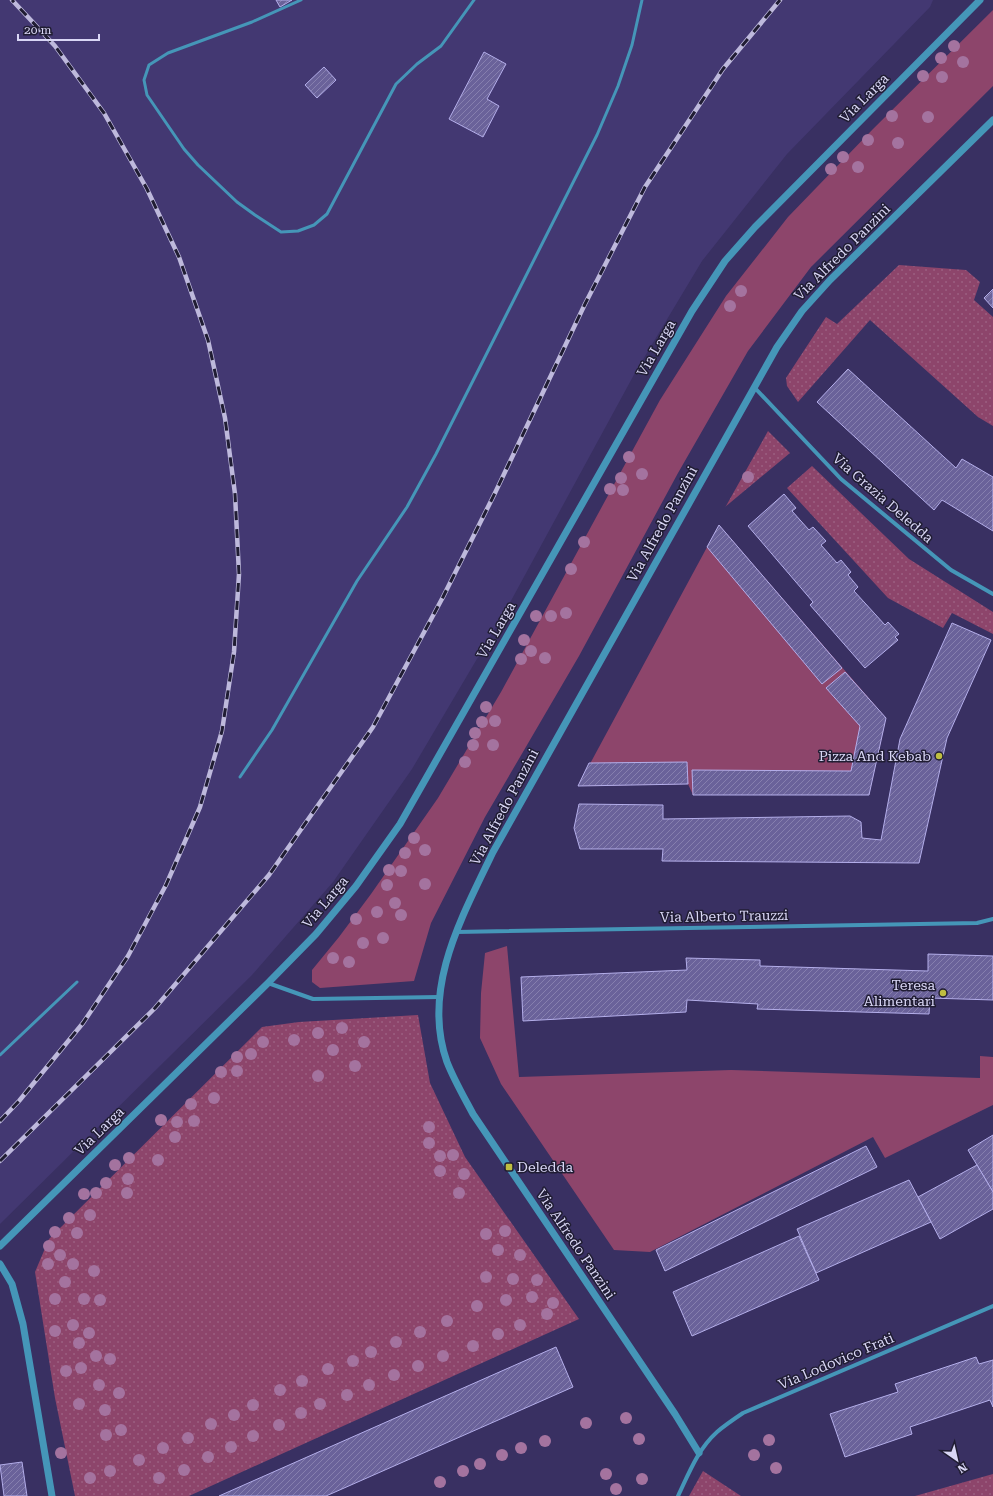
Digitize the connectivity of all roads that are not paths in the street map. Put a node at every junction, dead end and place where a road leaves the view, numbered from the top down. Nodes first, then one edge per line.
1 (301, 0) edge
2 (474, 0) edge
3 (642, 0) edge
4 (980, 0) edge
5 (993, 120) edge
6 (754, 387) junction
7 (993, 594) edge
8 (240, 777) dead end
9 (993, 919) edge
10 (456, 932) junction
11 (77, 982) dead end
12 (268, 983) junction
13 (439, 997) junction
14 (0, 1055) edge
15 (0, 1246) edge
16 (0, 1264) edge
17 (993, 1306) edge
18 (699, 1453) junction
19 (52, 1496) edge
20 (678, 1496) edge

1 - 2 lane
3 - 8 lane
4 - 12 street, Via Larga
5 - 6 street, Via Alfredo Panzini
6 - 7 street, Via Grazia Deledda
6 - 10 street, Via Alfredo Panzini
9 - 10 street, Via Alberto Trauzzi
10 - 13 street, Via Alfredo Panzini
11 - 14 lane
12 - 13 street
12 - 15 street, Via Larga
13 - 18 street, Via Alfredo Panzini
16 - 19 street
17 - 18 street, Via Lodovico Frati
18 - 20 street, Via Lodovico Frati

